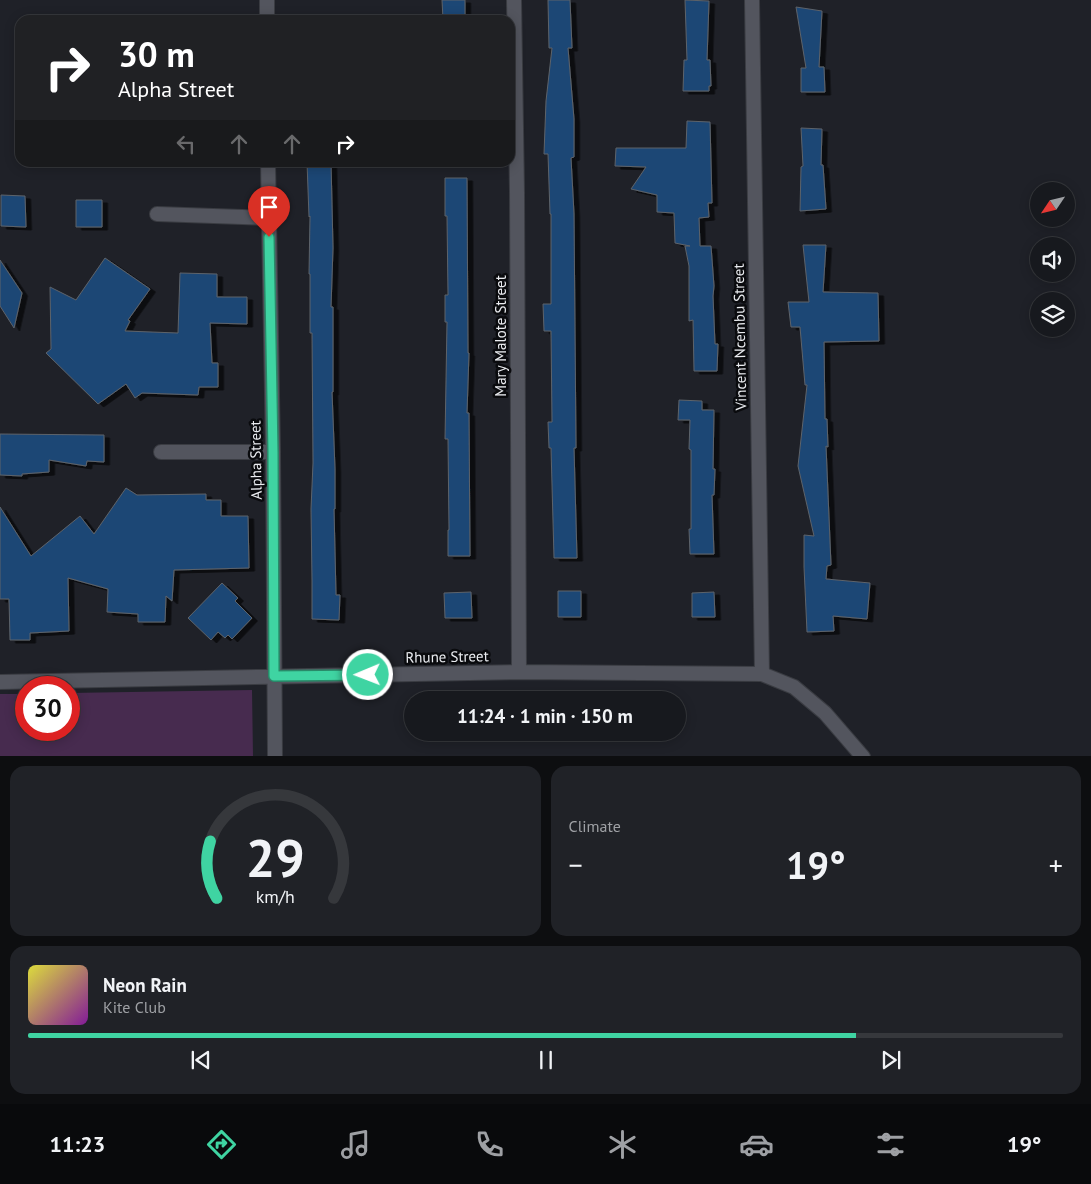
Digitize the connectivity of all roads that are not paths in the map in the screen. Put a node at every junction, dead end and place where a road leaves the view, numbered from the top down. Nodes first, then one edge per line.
1 (266, 0) edge
2 (514, 0) edge
3 (752, 0) edge
4 (267, 15) edge
5 (514, 15) edge
6 (515, 67) edge
7 (268, 167) edge
8 (157, 214) dead end
9 (268, 218) junction
10 (161, 452) dead end
11 (273, 452) junction
12 (519, 672) junction
13 (762, 674) junction
14 (274, 676) junction
15 (0, 682) edge
16 (275, 756) edge
17 (863, 756) edge

1 - 4 street
2 - 5 street, Mary Malote Street
3 - 13 street, Vincent Ncembu Street
6 - 12 street, Mary Malote Street
7 - 9 street, Alpha Street
8 - 9 street
9 - 11 street, Alpha Street
10 - 11 street
11 - 14 street, Alpha Street
12 - 13 street, Rhune Street
12 - 14 street, Rhune Street
13 - 17 street, Rhune Street
14 - 15 street, Rhune Street
14 - 16 street, Alpha Street

